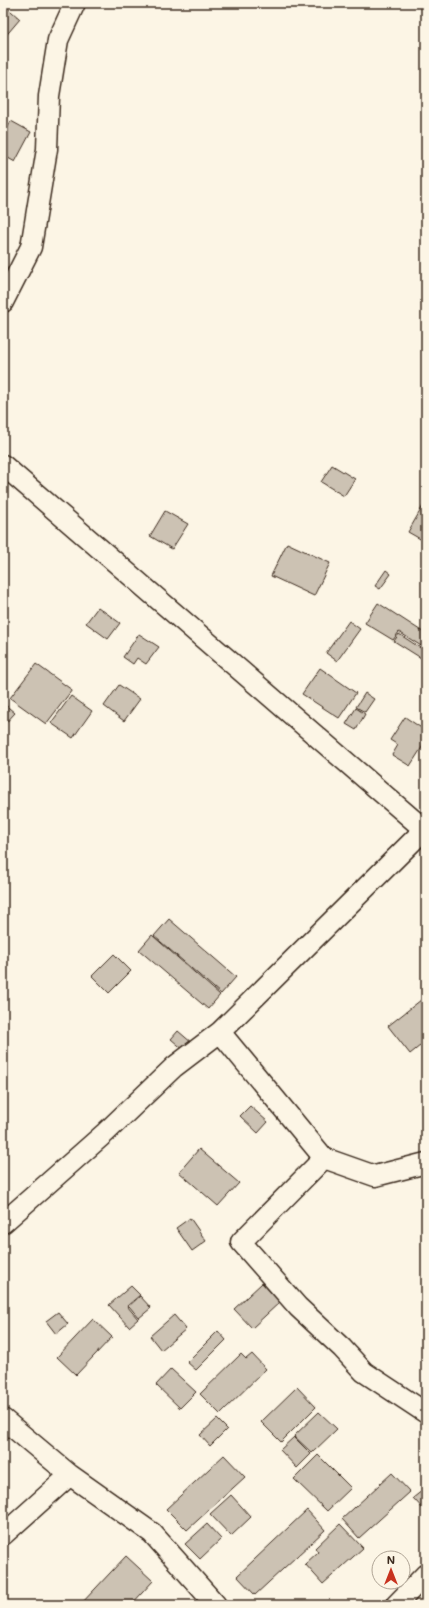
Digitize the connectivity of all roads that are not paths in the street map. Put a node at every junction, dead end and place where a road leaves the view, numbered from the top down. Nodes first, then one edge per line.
1 (75, 3) edge
2 (3, 302) edge
3 (3, 465) edge
4 (425, 831) edge
5 (220, 1032) junction
6 (324, 1158) junction
7 (426, 1163) edge
8 (3, 1223) edge
9 (426, 1413) edge
10 (3, 1419) edge
11 (70, 1475) junction
12 (3, 1535) edge
13 (426, 1574) edge
14 (216, 1605) edge
15 (396, 1605) edge

1 - 2 street
3 - 4 street
4 - 5 street
5 - 6 street
5 - 8 street
6 - 7 street
6 - 9 street
10 - 11 street
11 - 12 street
11 - 14 street
13 - 15 street

